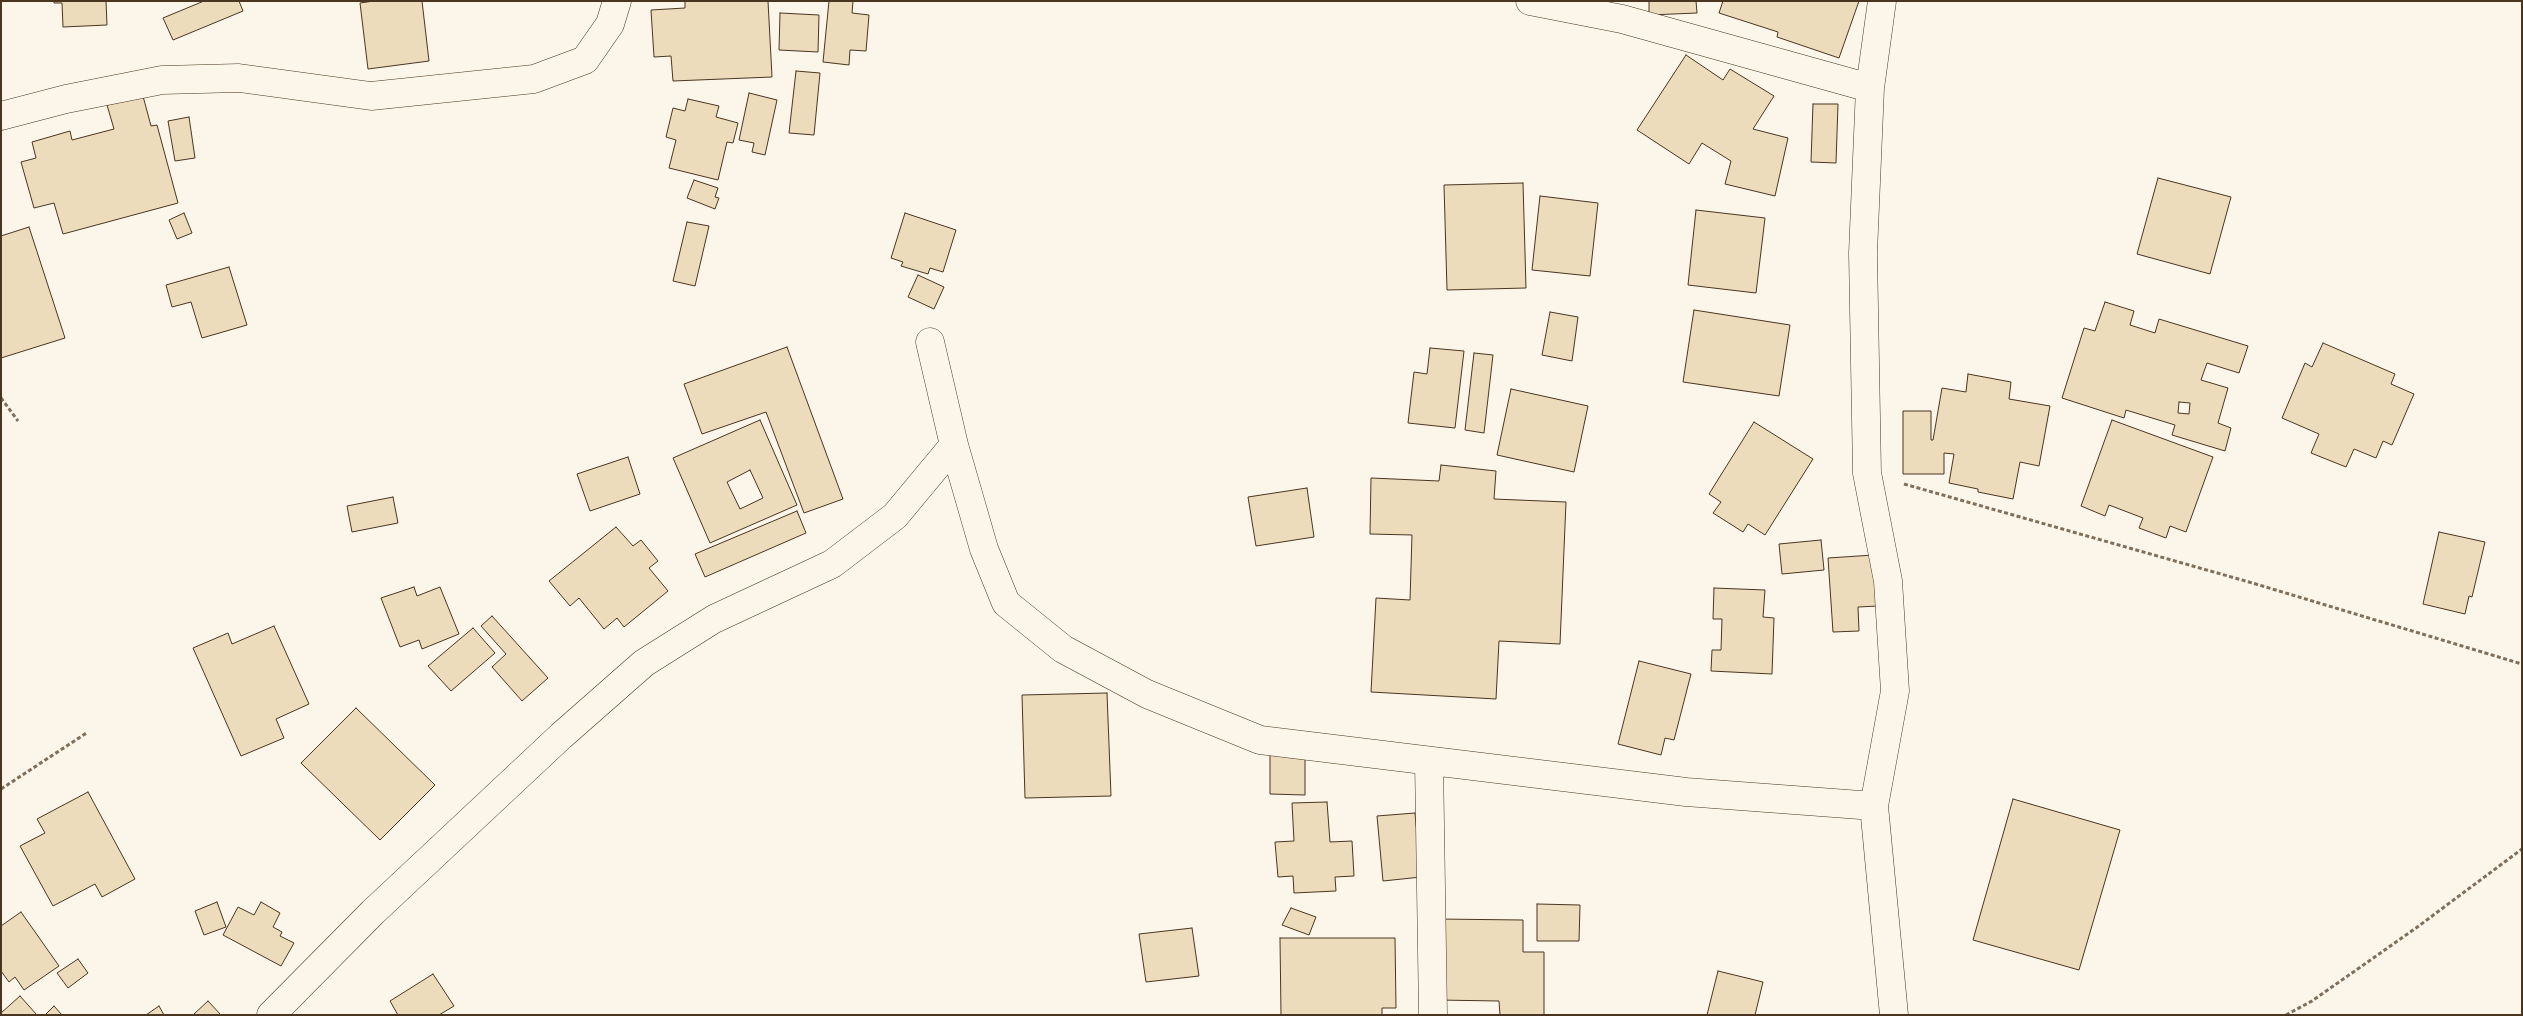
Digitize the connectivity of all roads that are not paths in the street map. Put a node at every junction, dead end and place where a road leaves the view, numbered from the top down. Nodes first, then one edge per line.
1 (617, 1) edge
2 (1530, 1) edge
3 (1882, 1) edge
4 (1870, 88) junction
5 (1, 116) edge
6 (930, 342) dead end
7 (954, 445) junction
8 (1429, 761) junction
9 (1874, 806) junction
10 (271, 1015) edge
11 (1433, 1015) edge
12 (1894, 1015) edge

1 - 5 street
2 - 4 street
3 - 4 street
4 - 9 street
6 - 7 street
7 - 8 street
7 - 10 street
8 - 9 street
8 - 11 street
9 - 12 street

